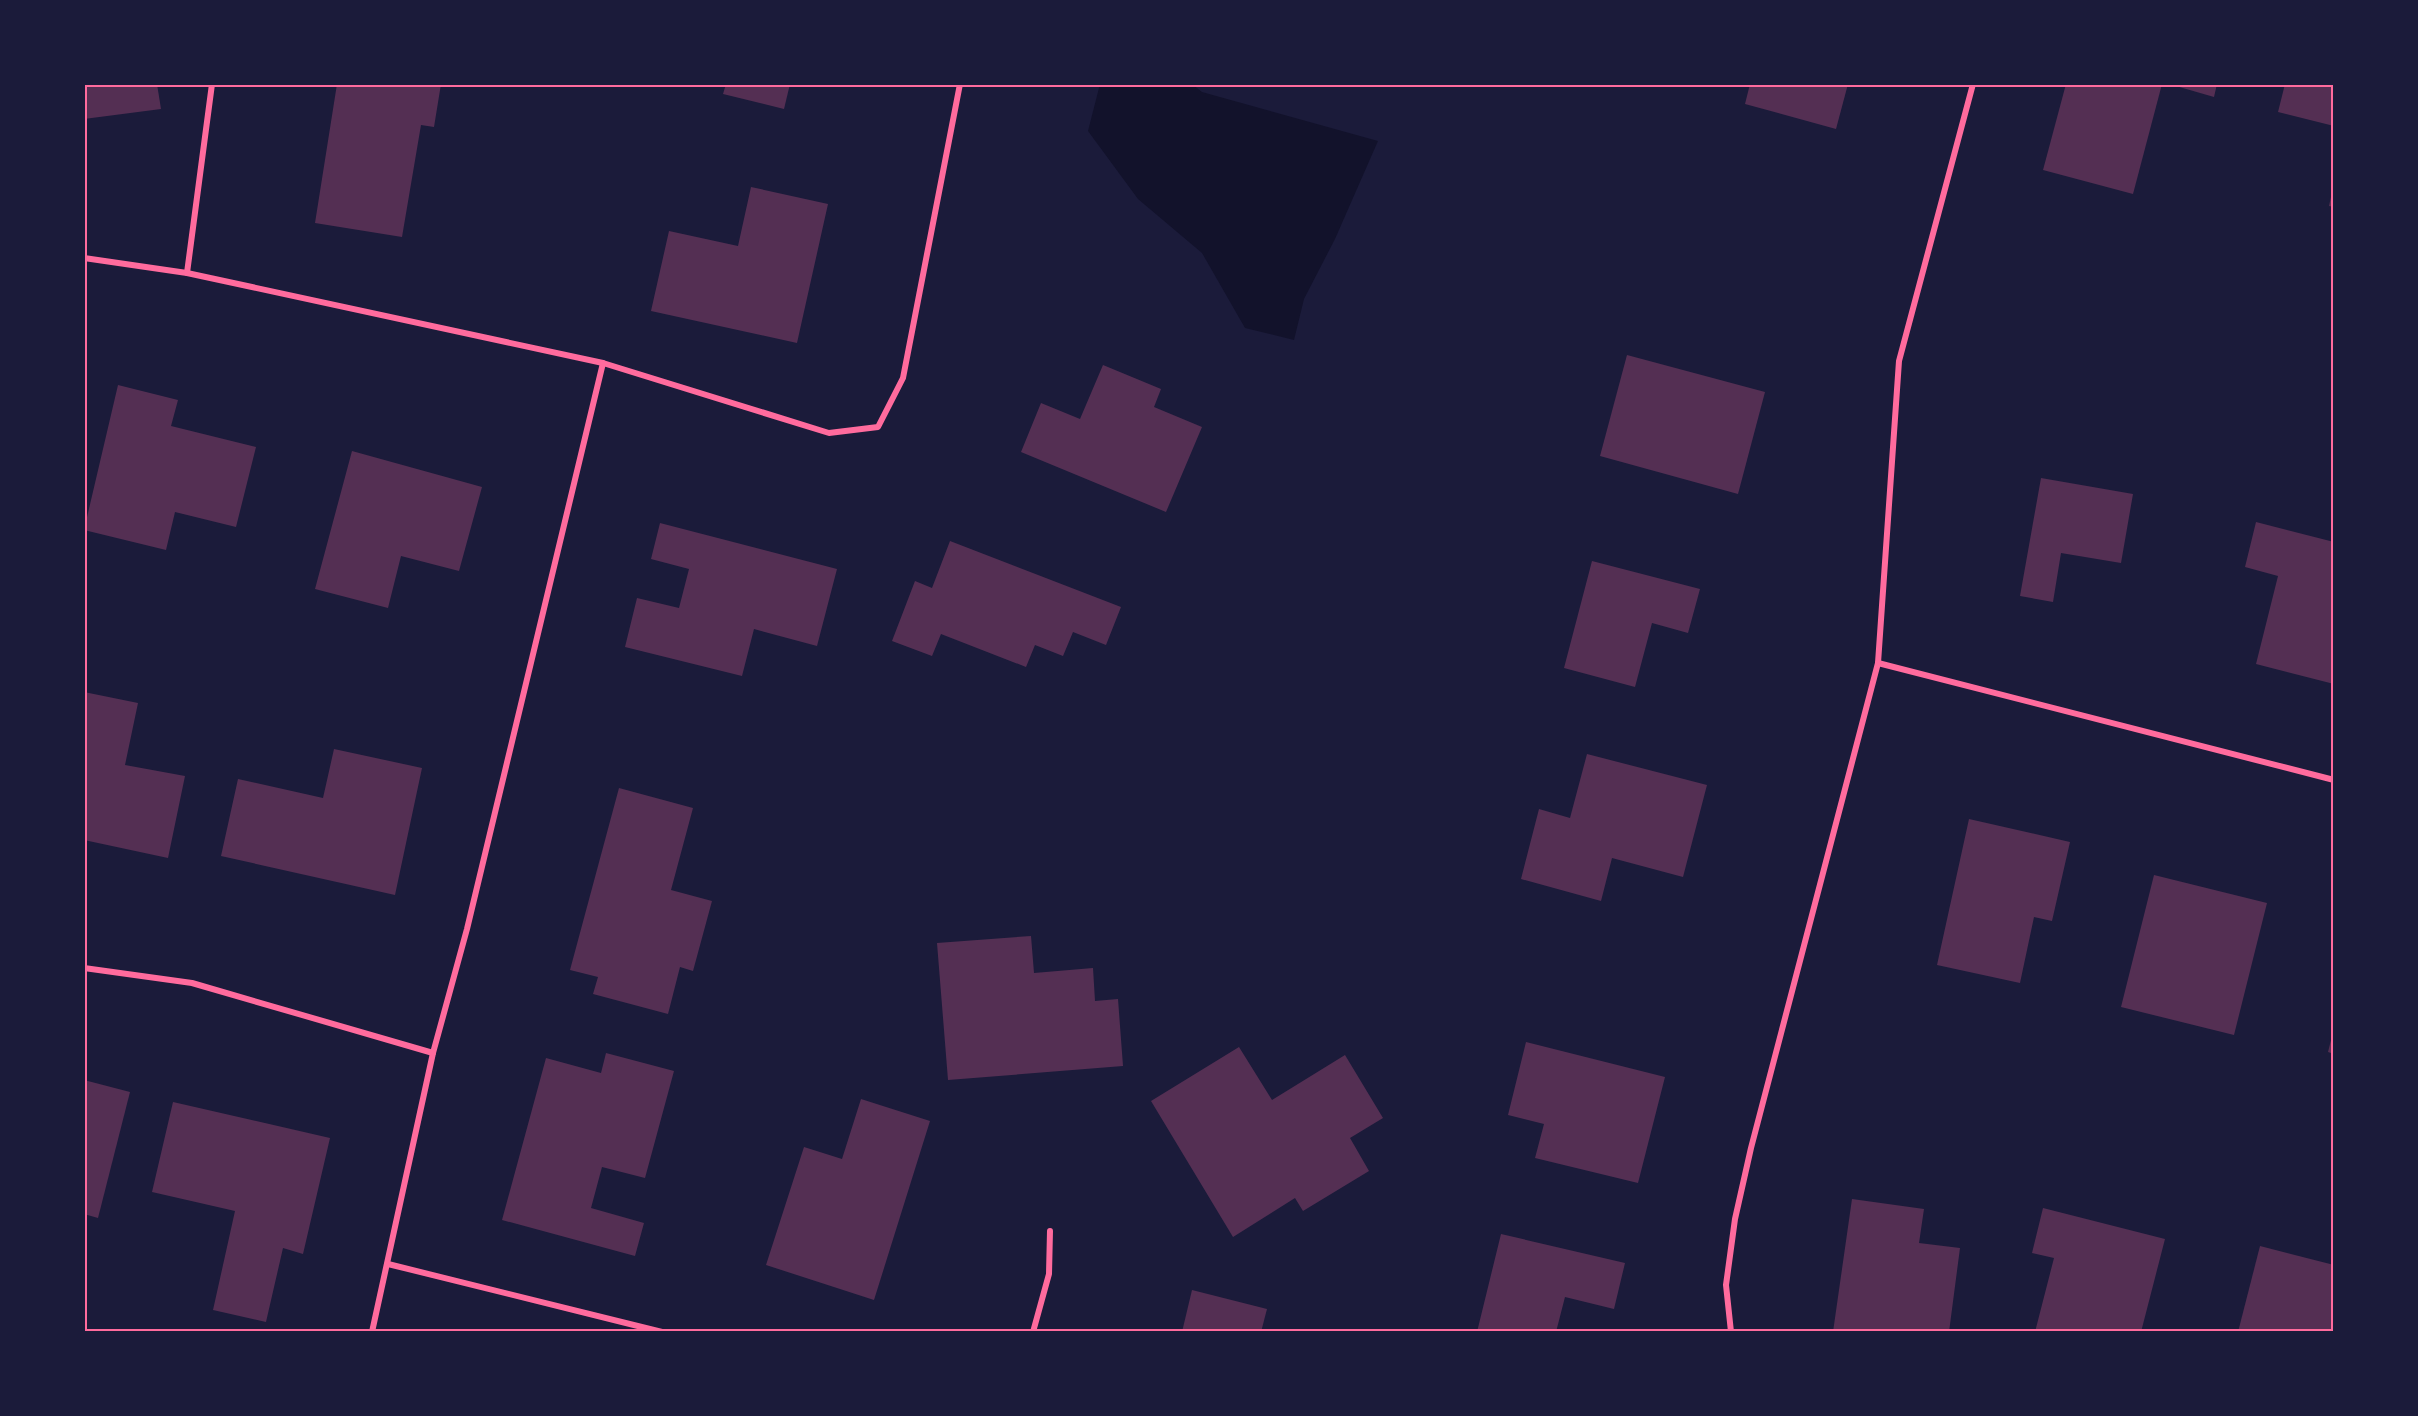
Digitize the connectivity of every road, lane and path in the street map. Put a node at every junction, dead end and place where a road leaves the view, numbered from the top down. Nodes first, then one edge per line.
1 (212, 84) edge
2 (960, 84) edge
3 (1973, 84) edge
4 (84, 258) edge
5 (187, 273) junction
6 (603, 363) junction
7 (1878, 663) junction
8 (2334, 780) edge
9 (84, 968) edge
10 (433, 1053) junction
11 (1050, 1231) dead end
12 (388, 1264) junction
13 (372, 1332) edge
14 (662, 1332) edge
15 (1033, 1332) edge
16 (1731, 1332) edge

1 - 5 street
2 - 6 street
3 - 7 street
4 - 5 street
5 - 6 street
6 - 10 street
7 - 8 street
7 - 16 street
9 - 10 street
10 - 12 street
11 - 15 street
12 - 13 street
12 - 14 street

